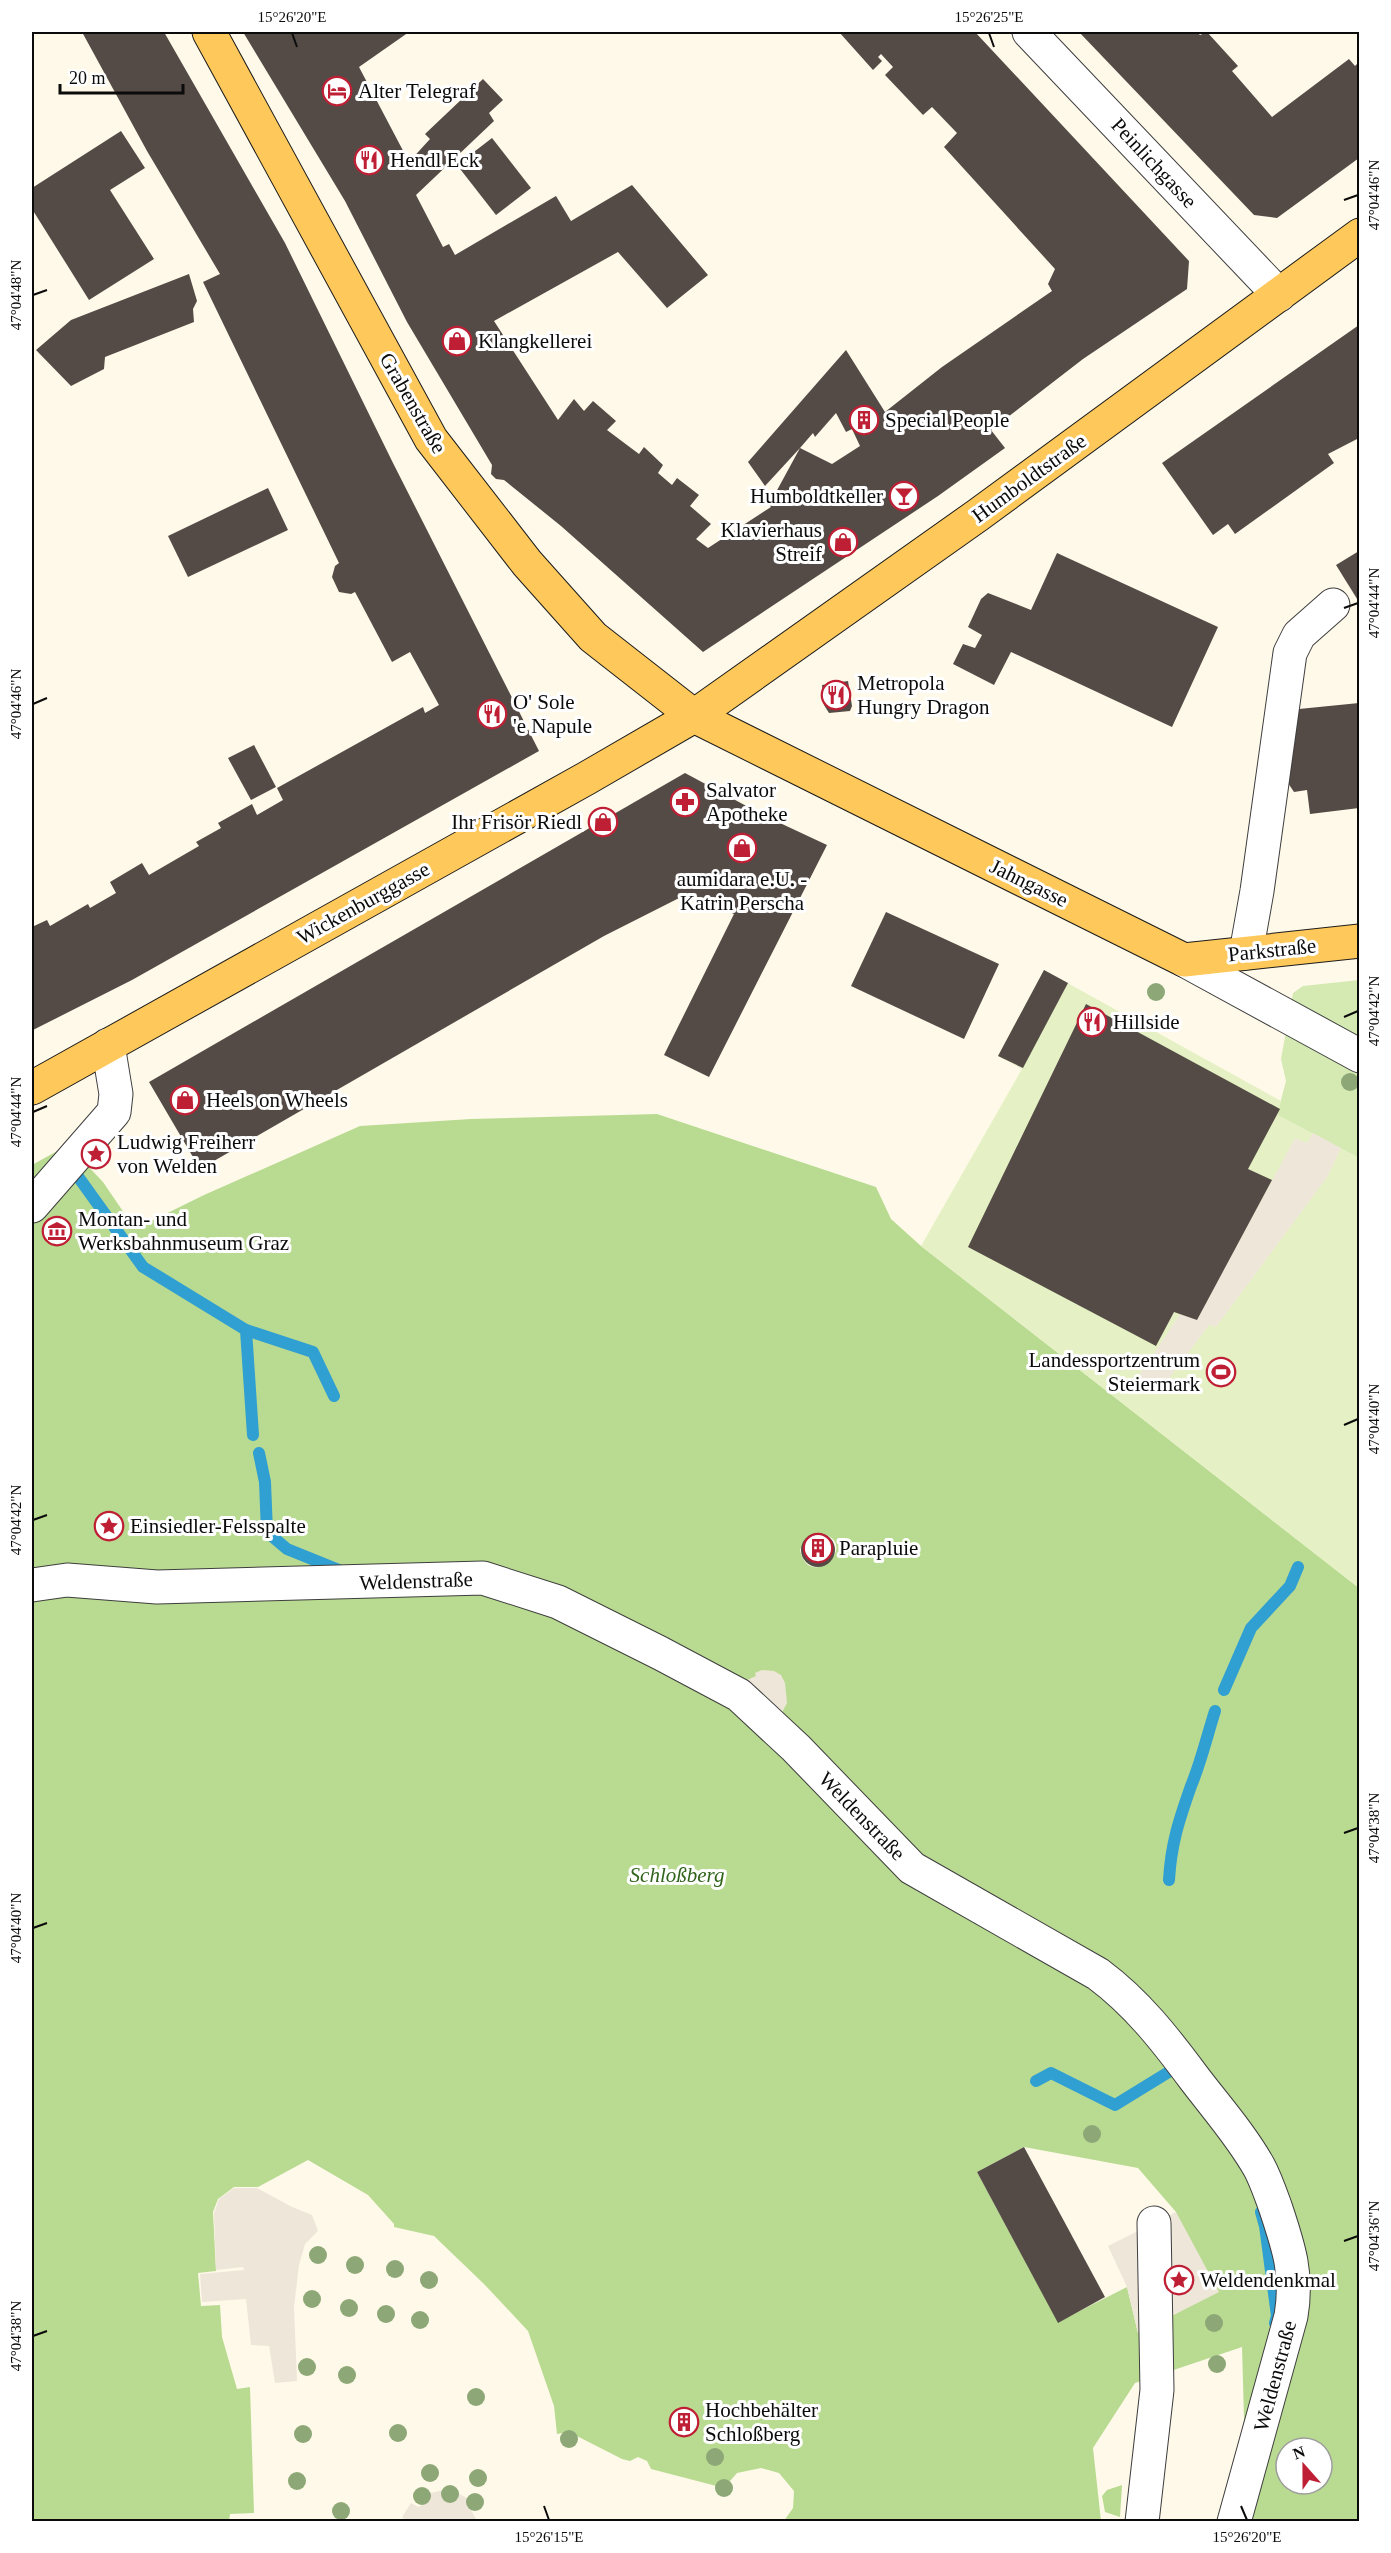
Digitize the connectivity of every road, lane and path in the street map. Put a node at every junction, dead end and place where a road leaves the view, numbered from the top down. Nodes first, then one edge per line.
1 (209, 32) edge
2 (1029, 32) edge
3 (1359, 235) edge
4 (1279, 295) junction
5 (1333, 604) dead end
6 (694, 716) junction
7 (1359, 941) edge
8 (1246, 953) junction
9 (1184, 960) junction
10 (108, 1045) junction
11 (1359, 1056) edge
12 (32, 1088) edge
13 (32, 1206) edge
14 (32, 1585) edge
15 (1154, 2223) dead end
16 (1142, 2522) edge
17 (1234, 2522) edge

1 - 6 main road, Grabenstraße
2 - 4 street, Peinlichgasse
3 - 4 main road, Humboldtstraße
4 - 6 main road, Humboldtstraße
5 - 8 street
6 - 9 main road, Jahngasse
6 - 10 main road, Wickenburggasse
7 - 8 main road, Parkstraße
8 - 9 main road, Parkstraße
9 - 11 street, Jahngasse
10 - 12 main road, Wickenburggasse
10 - 13 street
14 - 17 street, Weldenstraße
15 - 16 street

